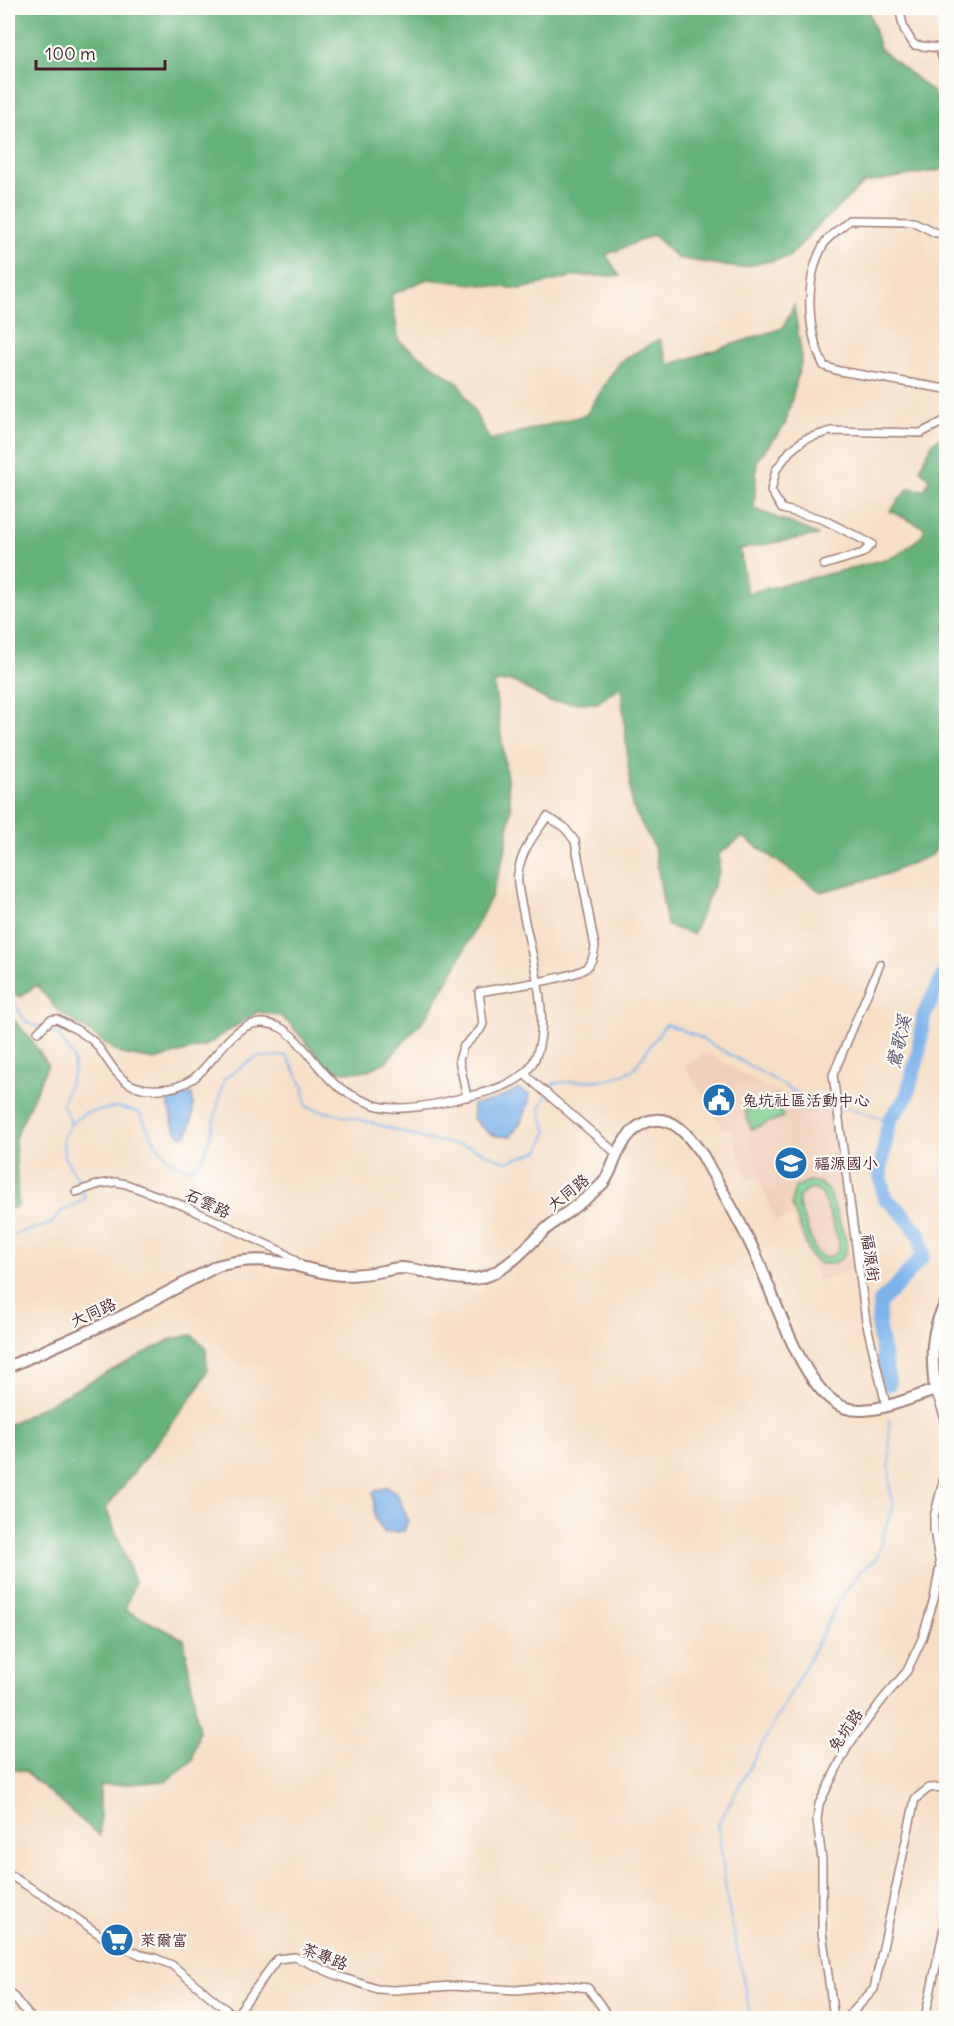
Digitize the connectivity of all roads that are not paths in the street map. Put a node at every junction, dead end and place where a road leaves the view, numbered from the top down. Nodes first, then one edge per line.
1 (899, 8) edge
2 (946, 68) edge
3 (946, 232) edge
4 (946, 389) edge
5 (946, 420) edge
6 (824, 565) dead end
7 (880, 964) dead end
8 (537, 981) junction
9 (38, 1032) dead end
10 (524, 1074) junction
11 (467, 1097) junction
12 (617, 1154) junction
13 (76, 1192) dead end
14 (308, 1269) junction
15 (946, 1303) edge
16 (8, 1367) edge
17 (946, 1370) edge
18 (935, 1390) junction
19 (886, 1405) junction
20 (946, 1421) edge
21 (946, 1470) edge
22 (946, 1786) edge
23 (10, 1878) edge
24 (946, 1919) edge
25 (8, 1990) edge
26 (31, 2019) edge
27 (607, 2019) edge
28 (834, 2019) edge
29 (846, 2019) edge
30 (925, 2019) edge

1 - 2 street
3 - 4 street
5 - 6 street
7 - 19 street, 福源街
8 - 8 street
8 - 10 street
8 - 11 street
9 - 11 street
10 - 11 street
10 - 12 street
12 - 14 street, 大同路
12 - 19 street, 大同路
13 - 14 street, 石雲路
14 - 16 street, 大同路
15 - 18 street
17 - 18 street
18 - 19 street, 大同路
18 - 20 street
21 - 28 street, 兔坑路
22 - 29 street
23 - 27 street, 茶專路
24 - 30 street
25 - 26 street

